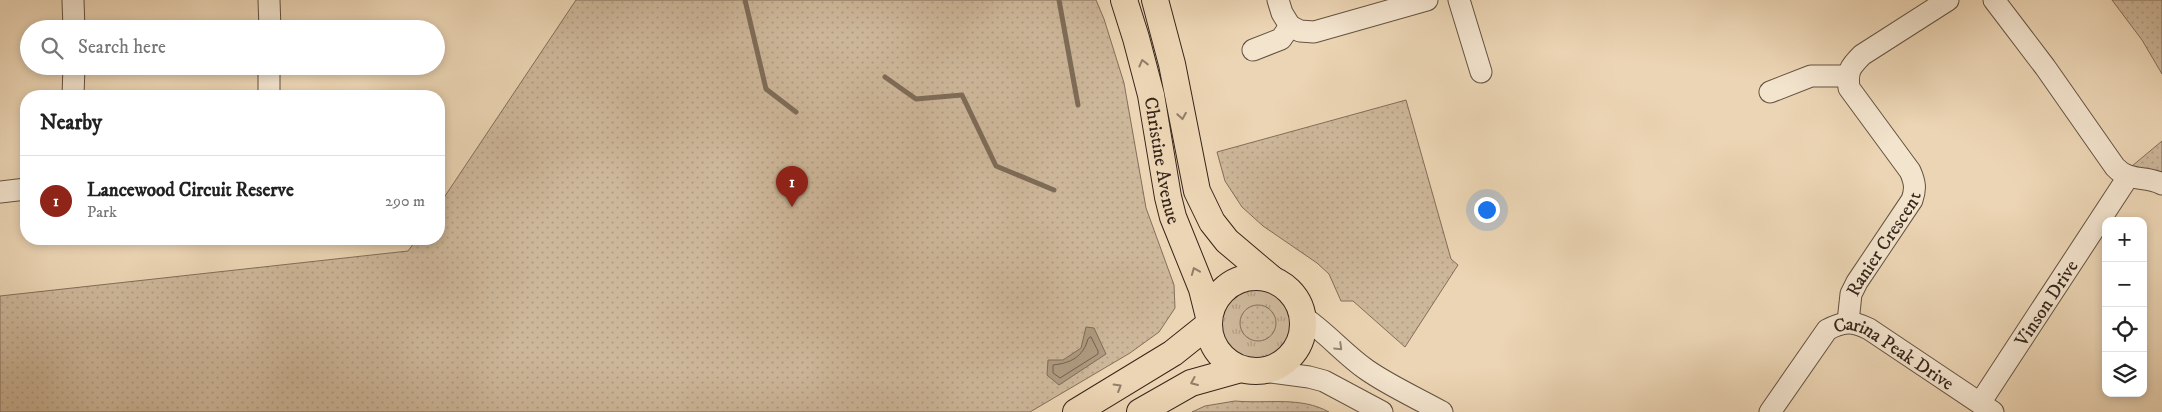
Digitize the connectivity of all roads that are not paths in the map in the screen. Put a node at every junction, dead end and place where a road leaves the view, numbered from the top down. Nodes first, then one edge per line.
1 (73, 0) edge
2 (269, 0) edge
3 (1124, 0) edge
4 (1155, 0) edge
5 (1278, 0) edge
6 (1427, 0) edge
7 (1459, 0) edge
8 (1948, 0) edge
9 (1994, 0) edge
10 (74, 20) edge
11 (270, 20) edge
12 (1290, 26) junction
13 (1253, 50) dead end
14 (1481, 72) dead end
15 (74, 75) edge
16 (269, 75) edge
17 (1848, 76) junction
18 (73, 90) edge
19 (268, 90) edge
20 (1770, 92) dead end
21 (2128, 177) junction
22 (2162, 184) edge
23 (20, 190) edge
24 (0, 192) edge
25 (1272, 279) junction
26 (1302, 316) junction
27 (1208, 321) junction
28 (1848, 322) junction
29 (1252, 370) junction
30 (1987, 408) edge
31 (1076, 412) edge
32 (1140, 412) edge
33 (1382, 412) edge
34 (1442, 412) edge
35 (1770, 412) edge

1 - 10 street
2 - 11 street
27 -> 3 main road, Christine Avenue
4 -> 25 main road, Christine Avenue
5 - 12 street
6 - 12 street
7 - 14 street
8 - 17 street
9 - 21 street
12 - 13 street
15 - 18 street
16 - 19 street
17 - 20 street
17 - 28 street, Ranier Crescent
21 - 22 street
21 - 30 street, Vinson Drive
23 - 24 street
25 - 26 main road
25 - 27 main road
26 - 29 main road
26 -> 34 street
27 - 29 main road
31 -> 27 main road
28 - 30 street, Carina Peak Drive
28 - 35 street, Carina Peak Drive
29 -> 32 main road
29 - 33 street

